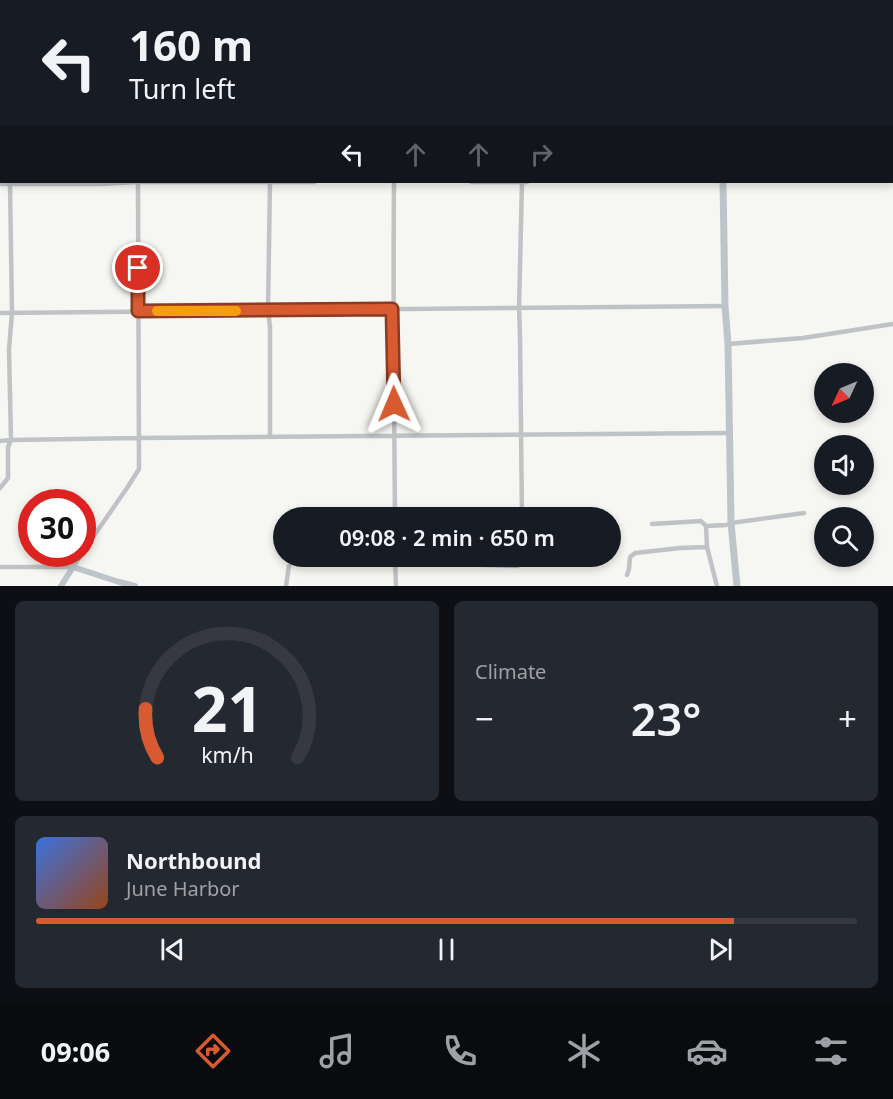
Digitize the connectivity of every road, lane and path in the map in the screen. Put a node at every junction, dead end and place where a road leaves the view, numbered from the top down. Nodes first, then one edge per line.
1 (10, 183) edge
2 (119, 183) edge
3 (138, 183) edge
4 (270, 183) edge
5 (394, 183) edge
6 (522, 183) edge
7 (723, 183) edge
8 (0, 184) edge
9 (724, 306) junction
10 (519, 308) junction
11 (392, 309) junction
12 (268, 310) junction
13 (138, 311) junction
14 (0, 313) edge
15 (12, 313) junction
16 (893, 324) edge
17 (728, 344) junction
18 (729, 434) junction
19 (522, 435) junction
20 (270, 437) junction
21 (394, 437) junction
22 (139, 438) junction
23 (11, 440) junction
24 (0, 441) edge
25 (0, 488) edge
26 (395, 507) edge
27 (522, 507) edge
28 (804, 513) dead end
29 (731, 523) junction
30 (652, 524) dead end
31 (706, 526) junction
32 (96, 533) edge
33 (707, 547) junction
34 (0, 567) edge
35 (18, 567) edge
36 (73, 567) joint
37 (289, 567) edge
38 (395, 567) edge
39 (627, 575) dead end
40 (61, 586) edge
41 (135, 586) edge
42 (286, 586) edge
43 (396, 586) edge
44 (717, 586) edge
45 (737, 586) edge

1 - 2 street
1 - 8 street
1 - 15 street
3 - 13 street
4 - 12 street
5 - 11 street
6 - 10 street
7 - 9 main road
9 - 10 street
9 - 17 main road
10 - 11 street
10 - 19 street
11 - 12 street
11 - 21 street
12 - 13 street
12 - 20 street
13 - 15 street
13 - 22 street
14 - 15 street
15 - 23 street
16 - 17 street
17 - 18 main road
18 - 19 street
18 - 29 main road
19 - 21 street
19 - 27 street
20 - 21 street
20 - 22 street
21 - 26 street
22 - 23 street
22 - 32 street
23 - 24 street
23 - 25 street
28 - 29 street
29 - 31 street
29 - 45 main road
30 - 31 street
31 - 33 street
33 - 39 street
33 - 44 street
34 - 35 street
36 - 40 street
36 - 41 street
37 - 42 street
38 - 43 street

